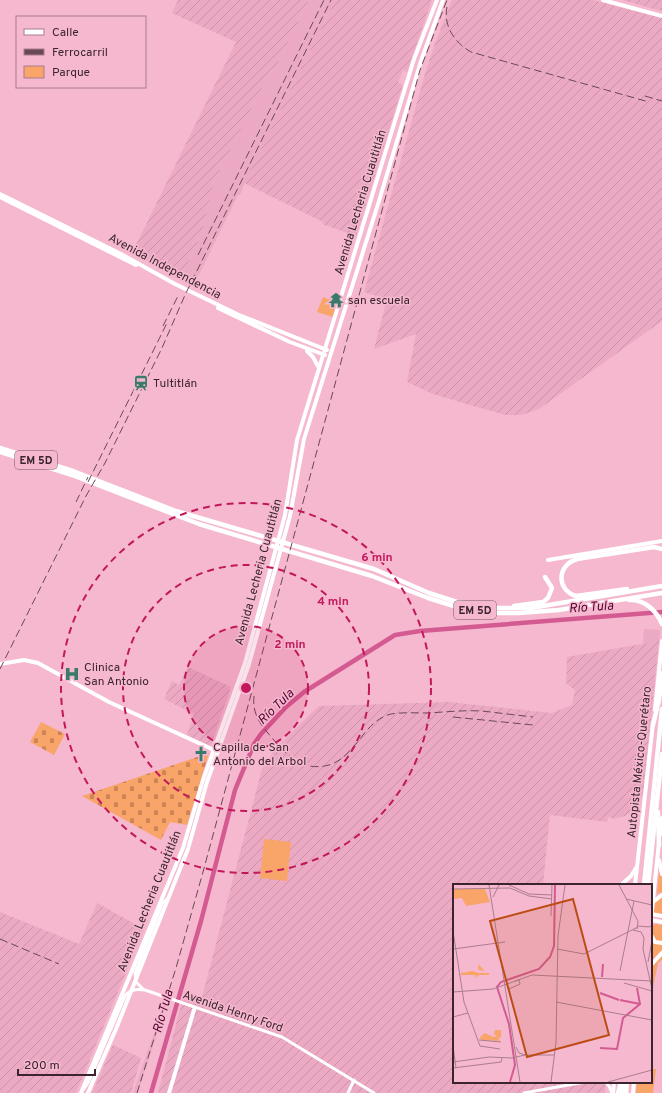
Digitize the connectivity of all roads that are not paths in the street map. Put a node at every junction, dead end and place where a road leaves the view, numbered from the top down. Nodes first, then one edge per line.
1 (437, 0) edge
2 (443, 0) edge
3 (603, 0) edge
4 (613, 0) edge
5 (662, 14) edge
6 (0, 194) edge
7 (0, 197) edge
8 (121, 255) junction
9 (238, 316) junction
10 (304, 348) junction
11 (325, 350) junction
12 (331, 352) junction
13 (323, 355) junction
14 (329, 357) junction
15 (319, 368) junction
16 (0, 448) edge
17 (0, 452) edge
18 (72, 473) junction
19 (141, 499) junction
20 (662, 541) edge
21 (662, 549) edge
22 (548, 560) dead end
23 (545, 577) dead end
24 (661, 586) edge
25 (647, 588) junction
26 (661, 593) edge
27 (617, 600) junction
28 (479, 606) junction
29 (662, 624) edge
30 (662, 641) edge
31 (0, 664) edge
32 (662, 673) edge
33 (662, 709) edge
34 (653, 725) junction
35 (215, 751) junction
36 (662, 754) edge
37 (658, 788) junction
38 (662, 818) edge
39 (659, 845) junction
40 (658, 856) junction
41 (637, 866) junction
42 (662, 874) edge
43 (622, 884) edge
44 (635, 884) edge
45 (644, 884) edge
46 (648, 884) edge
47 (662, 895) edge
48 (168, 898) junction
49 (653, 902) junction
50 (652, 911) edge
51 (652, 920) edge
52 (662, 922) edge
53 (652, 937) edge
54 (662, 943) edge
55 (662, 953) edge
56 (652, 964) edge
57 (129, 978) junction
58 (135, 980) junction
59 (145, 990) junction
60 (194, 1010) dead end
61 (354, 1080) junction
62 (579, 1083) edge
63 (606, 1083) edge
64 (614, 1083) edge
65 (622, 1083) edge
66 (627, 1083) edge
67 (634, 1083) edge
68 (81, 1093) edge
69 (88, 1093) edge
70 (169, 1093) edge
71 (348, 1093) edge
72 (374, 1093) edge
73 (524, 1093) edge
74 (613, 1093) edge
75 (618, 1093) edge
76 (626, 1093) edge
77 (633, 1093) edge

1 - 11 main road, Avenida Lecheria Cuautitlán
2 - 12 main road, Avenida Lecheria Cuautitlán
3 - 5 main road
4 - 5 main road
6 - 8 main road, Avenida Independencia
7 - 8 main road, Avenida Independencia
8 - 9 main road, Avenida Independencia
9 - 10 main road, Avenida Independencia
9 - 11 main road, Avenida Independencia
10 - 13 main road, Avenida Independencia
10 - 15 main road
11 - 12 main road, Avenida Independencia
11 - 13 main road, Avenida Lecheria Cuautitlán
12 - 14 main road, Avenida Lecheria Cuautitlán
13 - 14 main road, Avenida Independencia
13 - 15 main road, Avenida Lecheria Cuautitlán
14 - 35 main road, Avenida Lecheria Cuautitlán
15 - 35 main road, Avenida Lecheria Cuautitlán
16 - 18 highway, EM 5D
17 - 18 highway, EM 5D
18 - 19 highway, EM 5D
19 - 27 highway, EM 5D
19 - 28 highway, EM 5D
20 - 22 main road
21 - 25 highway
23 - 28 highway
24 - 25 highway, EM 5D
25 - 28 highway, EM 5D
26 - 27 highway, EM 5D
27 - 29 highway
30 - 34 main road, Autopista México-Querétaro
31 - 35 main road
32 - 34 highway
33 - 45 highway
34 - 41 main road, Autopista México-Querétaro
35 - 48 main road, Avenida Lecheria Cuautitlán
35 - 57 main road, Avenida Lecheria Cuautitlán
36 - 37 highway
37 - 39 highway
37 - 46 highway
38 - 39 main road
39 - 40 main road
40 - 42 main road
40 - 49 main road
41 - 43 main road
41 - 44 main road, Autopista México-Querétaro
47 - 49 main road
48 - 58 main road, Avenida Lecheria Cuautitlán
48 - 59 street
49 - 50 main road
51 - 52 main road
53 - 54 main road
55 - 56 main road
57 - 58 main road
57 - 68 main road, Avenida Lecheria Cuautitlán
58 - 69 main road, Avenida Lecheria Cuautitlán
59 - 61 street, Avenida Henry Ford
59 - 68 street
60 - 70 main road
61 - 71 street
61 - 72 street, Avenida Henry Ford
62 - 73 street
63 - 74 street
64 - 74 main road
65 - 75 highway
66 - 76 highway
67 - 77 main road

